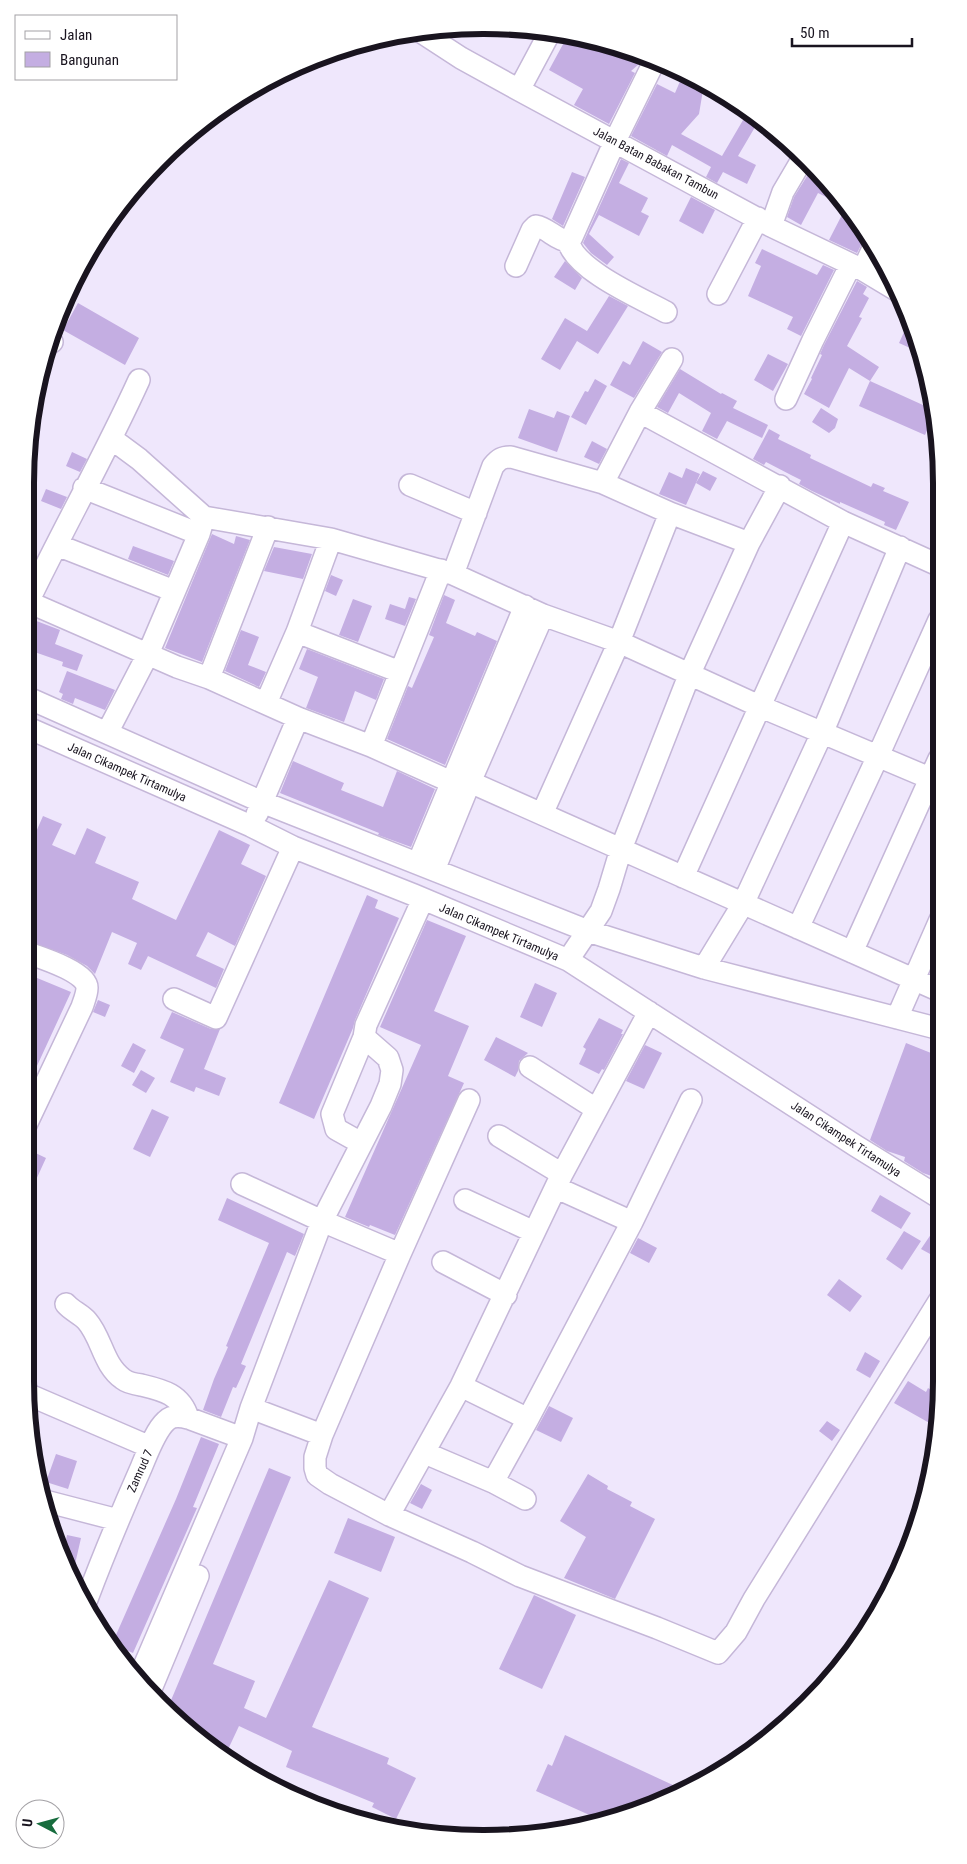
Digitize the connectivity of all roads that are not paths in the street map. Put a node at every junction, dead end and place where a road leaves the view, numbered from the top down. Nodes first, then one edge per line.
1 (430, 38) edge
2 (546, 39) edge
3 (651, 66) edge
4 (519, 90) junction
5 (615, 141) junction
6 (800, 163) edge
7 (765, 222) junction
8 (568, 241) junction
9 (869, 252) edge
10 (516, 266) dead end
11 (856, 268) junction
12 (887, 285) edge
13 (718, 294) dead end
14 (666, 312) dead end
15 (672, 359) dead end
16 (139, 380) dead end
17 (786, 399) dead end
18 (640, 412) junction
19 (112, 439) junction
20 (604, 484) junction
21 (410, 485) dead end
22 (780, 486) junction
23 (84, 488) junction
24 (476, 513) junction
25 (670, 513) junction
26 (843, 522) junction
27 (202, 525) junction
28 (268, 527) junction
29 (331, 539) junction
30 (749, 543) junction
31 (57, 545) junction
32 (900, 548) junction
33 (933, 563) edge
34 (447, 572) junction
35 (34, 589) edge
36 (174, 590) junction
37 (34, 605) edge
38 (534, 610) junction
39 (297, 632) junction
40 (933, 633) edge
41 (619, 642) junction
42 (148, 654) junction
43 (400, 672) junction
44 (690, 673) junction
45 (209, 678) junction
46 (34, 701) edge
47 (266, 703) junction
48 (759, 706) junction
49 (298, 718) junction
50 (34, 731) edge
51 (823, 731) junction
52 (107, 733) junction
53 (371, 746) junction
54 (878, 756) junction
55 (933, 779) edge
56 (463, 784) junction
57 (933, 784) edge
58 (262, 802) junction
59 (542, 814) junction
60 (251, 826) junction
61 (293, 847) junction
62 (621, 849) junction
63 (426, 867) junction
64 (684, 877) junction
65 (418, 897) junction
66 (743, 904) junction
67 (798, 928) junction
68 (588, 931) junction
69 (933, 936) edge
70 (852, 952) junction
71 (34, 955) edge
72 (568, 960) junction
73 (704, 968) junction
74 (913, 980) junction
75 (933, 988) edge
76 (174, 999) dead end
77 (649, 1012) junction
78 (897, 1018) junction
79 (933, 1027) edge
80 (364, 1037) junction
81 (530, 1067) dead end
82 (469, 1100) dead end
83 (691, 1100) dead end
84 (34, 1108) edge
85 (596, 1109) junction
86 (499, 1136) dead end
87 (361, 1143) junction
88 (559, 1181) junction
89 (242, 1184) dead end
90 (933, 1194) edge
91 (465, 1200) dead end
92 (322, 1221) junction
93 (632, 1222) junction
94 (534, 1232) junction
95 (400, 1254) junction
96 (442, 1262) dead end
97 (506, 1295) junction
98 (66, 1304) dead end
99 (933, 1311) edge
100 (461, 1386) junction
101 (35, 1401) edge
102 (188, 1418) junction
103 (528, 1419) junction
104 (246, 1424) junction
105 (322, 1435) junction
106 (150, 1446) junction
107 (425, 1453) junction
108 (493, 1482) junction
109 (525, 1499) dead end
110 (51, 1503) edge
111 (389, 1515) junction
112 (118, 1520) junction
113 (86, 1591) edge
114 (145, 1677) edge

1 - 4 street, Jalan Batan Babakan Tambun
2 - 4 street
3 - 5 street
4 - 5 street, Jalan Batan Babakan Tambun
5 - 7 street, Jalan Batan Babakan Tambun
5 - 8 street
6 - 7 street
7 - 11 street, Jalan Batan Babakan Tambun
7 - 13 street
8 - 10 street
8 - 14 street
9 - 11 street
11 - 12 street, Jalan Batan Babakan Tambun
11 - 17 street
15 - 18 street
16 - 19 street
18 - 20 street
18 - 22 street
19 - 23 street
19 - 27 street
20 - 24 street
20 - 25 street
21 - 24 street
22 - 26 street
22 - 30 street
23 - 27 street
23 - 31 street
24 - 34 street
25 - 30 street
25 - 41 street
26 - 32 street
26 - 48 street
27 - 28 street
27 - 36 street
28 - 29 street
28 - 45 street
29 - 34 street
29 - 39 street
30 - 44 street
31 - 35 street
31 - 36 street
32 - 33 street
32 - 51 street
34 - 38 street
34 - 43 street
36 - 42 street
37 - 42 street
38 - 41 street
38 - 56 street
39 - 43 street
39 - 47 street
40 - 54 street
41 - 44 street
41 - 59 street
42 - 45 street
42 - 52 street
43 - 53 street
44 - 48 street
44 - 62 street
45 - 47 street
46 - 52 street
47 - 49 street
48 - 51 street
48 - 64 street
49 - 53 street
49 - 58 street
50 - 60 street, Jalan Cikampek Tirtamulya
51 - 54 street
51 - 66 street
52 - 58 street
53 - 56 street
54 - 55 street
54 - 67 street
56 - 59 street
56 - 63 street
57 - 70 street
58 - 60 street
58 - 63 street
59 - 62 street
60 - 61 street, Jalan Cikampek Tirtamulya
61 - 65 street, Jalan Cikampek Tirtamulya
61 - 76 street
62 - 64 street
62 - 68 street
63 - 65 street
63 - 68 street
64 - 66 street
65 - 72 street, Jalan Cikampek Tirtamulya
65 - 80 street
66 - 67 street
66 - 73 street
67 - 70 street
68 - 72 street
68 - 73 street
69 - 74 street
70 - 74 street
71 - 84 street
72 - 77 street, Jalan Cikampek Tirtamulya
73 - 78 street
74 - 75 street
74 - 78 street
77 - 85 street
77 - 90 street, Jalan Cikampek Tirtamulya
78 - 79 street
80 - 87 street
80 - 87 street
81 - 85 street
82 - 95 street
83 - 93 street
85 - 88 street
86 - 88 street
87 - 92 street
88 - 93 street
88 - 94 street
89 - 92 street
91 - 94 street
92 - 95 street
92 - 104 street
93 - 103 street
94 - 97 street
95 - 105 street
96 - 97 street
97 - 100 street
98 - 102 street
99 - 111 street
100 - 103 street
100 - 107 street
101 - 106 street
102 - 104 street, Zamrud 7
102 - 106 street, Zamrud 7
103 - 108 street
104 - 105 street, Zamrud 7
104 - 114 street
105 - 111 street
106 - 112 street, Zamrud 7
107 - 108 street
107 - 111 street
108 - 109 street
110 - 112 street
112 - 113 street, Zamrud 7

